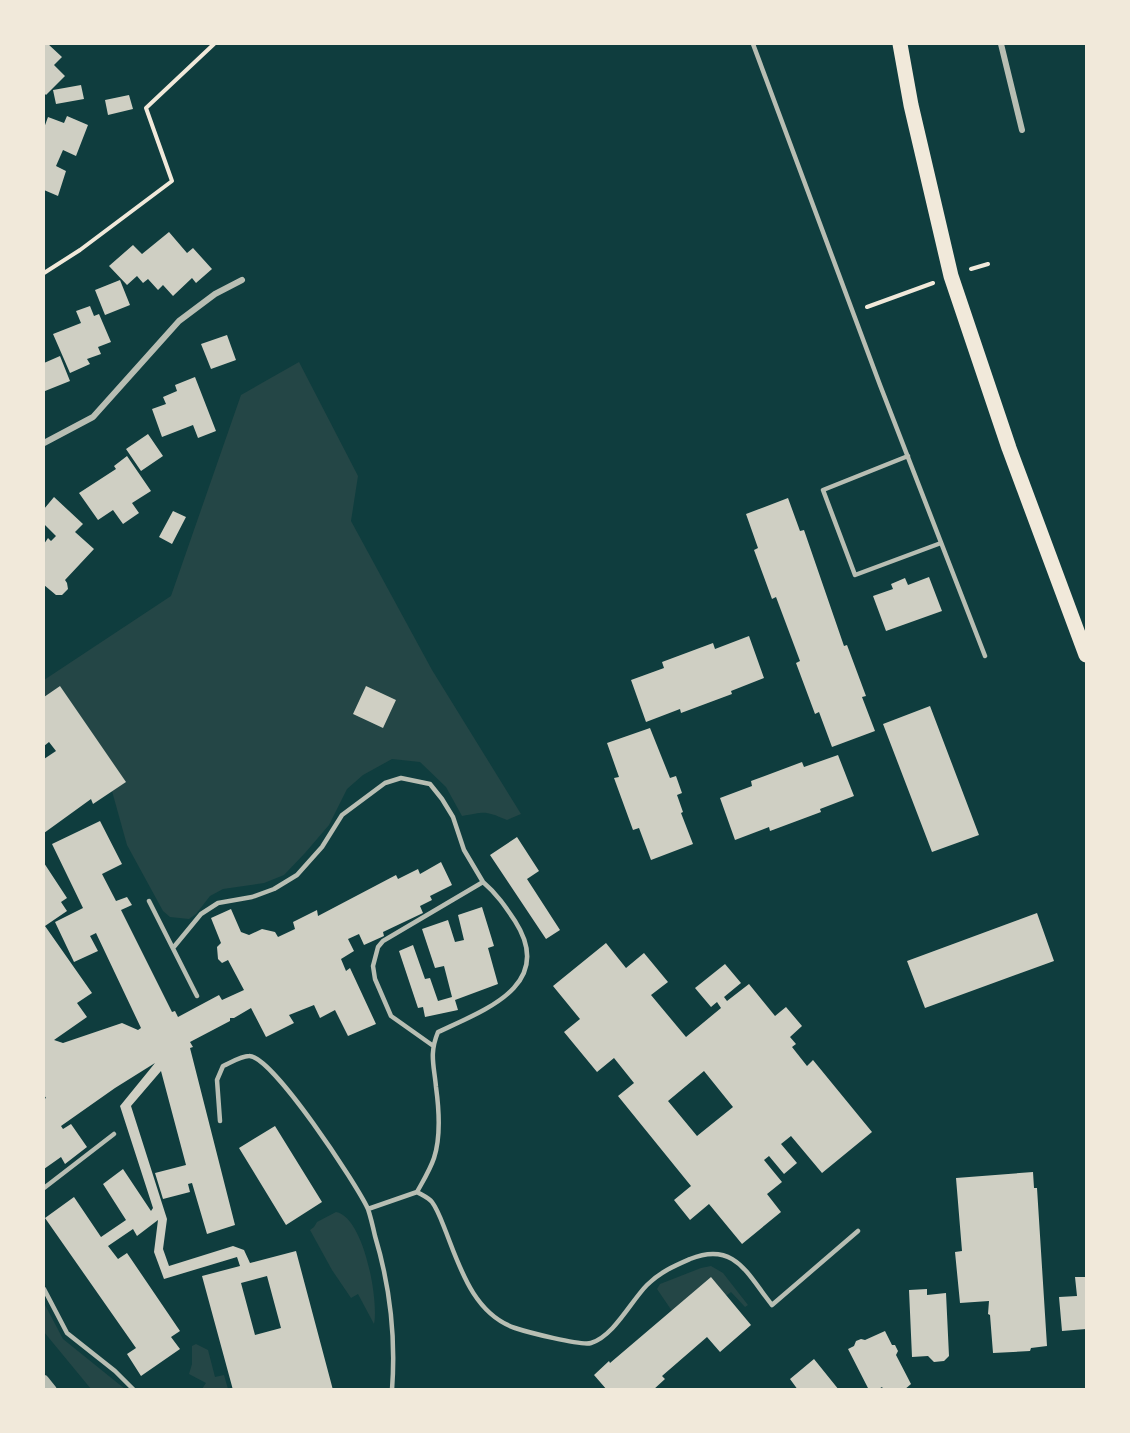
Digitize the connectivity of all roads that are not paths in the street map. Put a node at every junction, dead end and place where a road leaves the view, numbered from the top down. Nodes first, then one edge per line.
1 (753, 44) edge
2 (900, 44) edge
3 (1001, 44) edge
4 (1022, 129) dead end
5 (242, 280) dead end
6 (44, 443) edge
7 (908, 456) junction
8 (941, 543) junction
9 (1086, 654) edge
10 (985, 656) dead end
11 (483, 882) junction
12 (149, 901) dead end
13 (173, 948) junction
14 (197, 996) dead end
15 (432, 1045) junction
16 (220, 1121) dead end
17 (114, 1134) dead end
18 (44, 1188) edge
19 (417, 1192) junction
20 (368, 1209) junction
21 (858, 1231) dead end
22 (44, 1289) edge
23 (44, 1380) edge
24 (52, 1389) edge
25 (134, 1389) edge
26 (392, 1389) edge

1 - 7 lane
2 - 9 main road
3 - 4 street
5 - 6 street
7 - 8 lane
7 - 8 lane
8 - 10 lane
11 - 13 lane
11 - 15 lane
11 - 15 lane
12 - 13 lane
13 - 14 lane
15 - 19 lane
16 - 20 lane
17 - 18 lane
19 - 20 lane
19 - 21 lane
20 - 26 lane
22 - 25 lane
23 - 24 street

